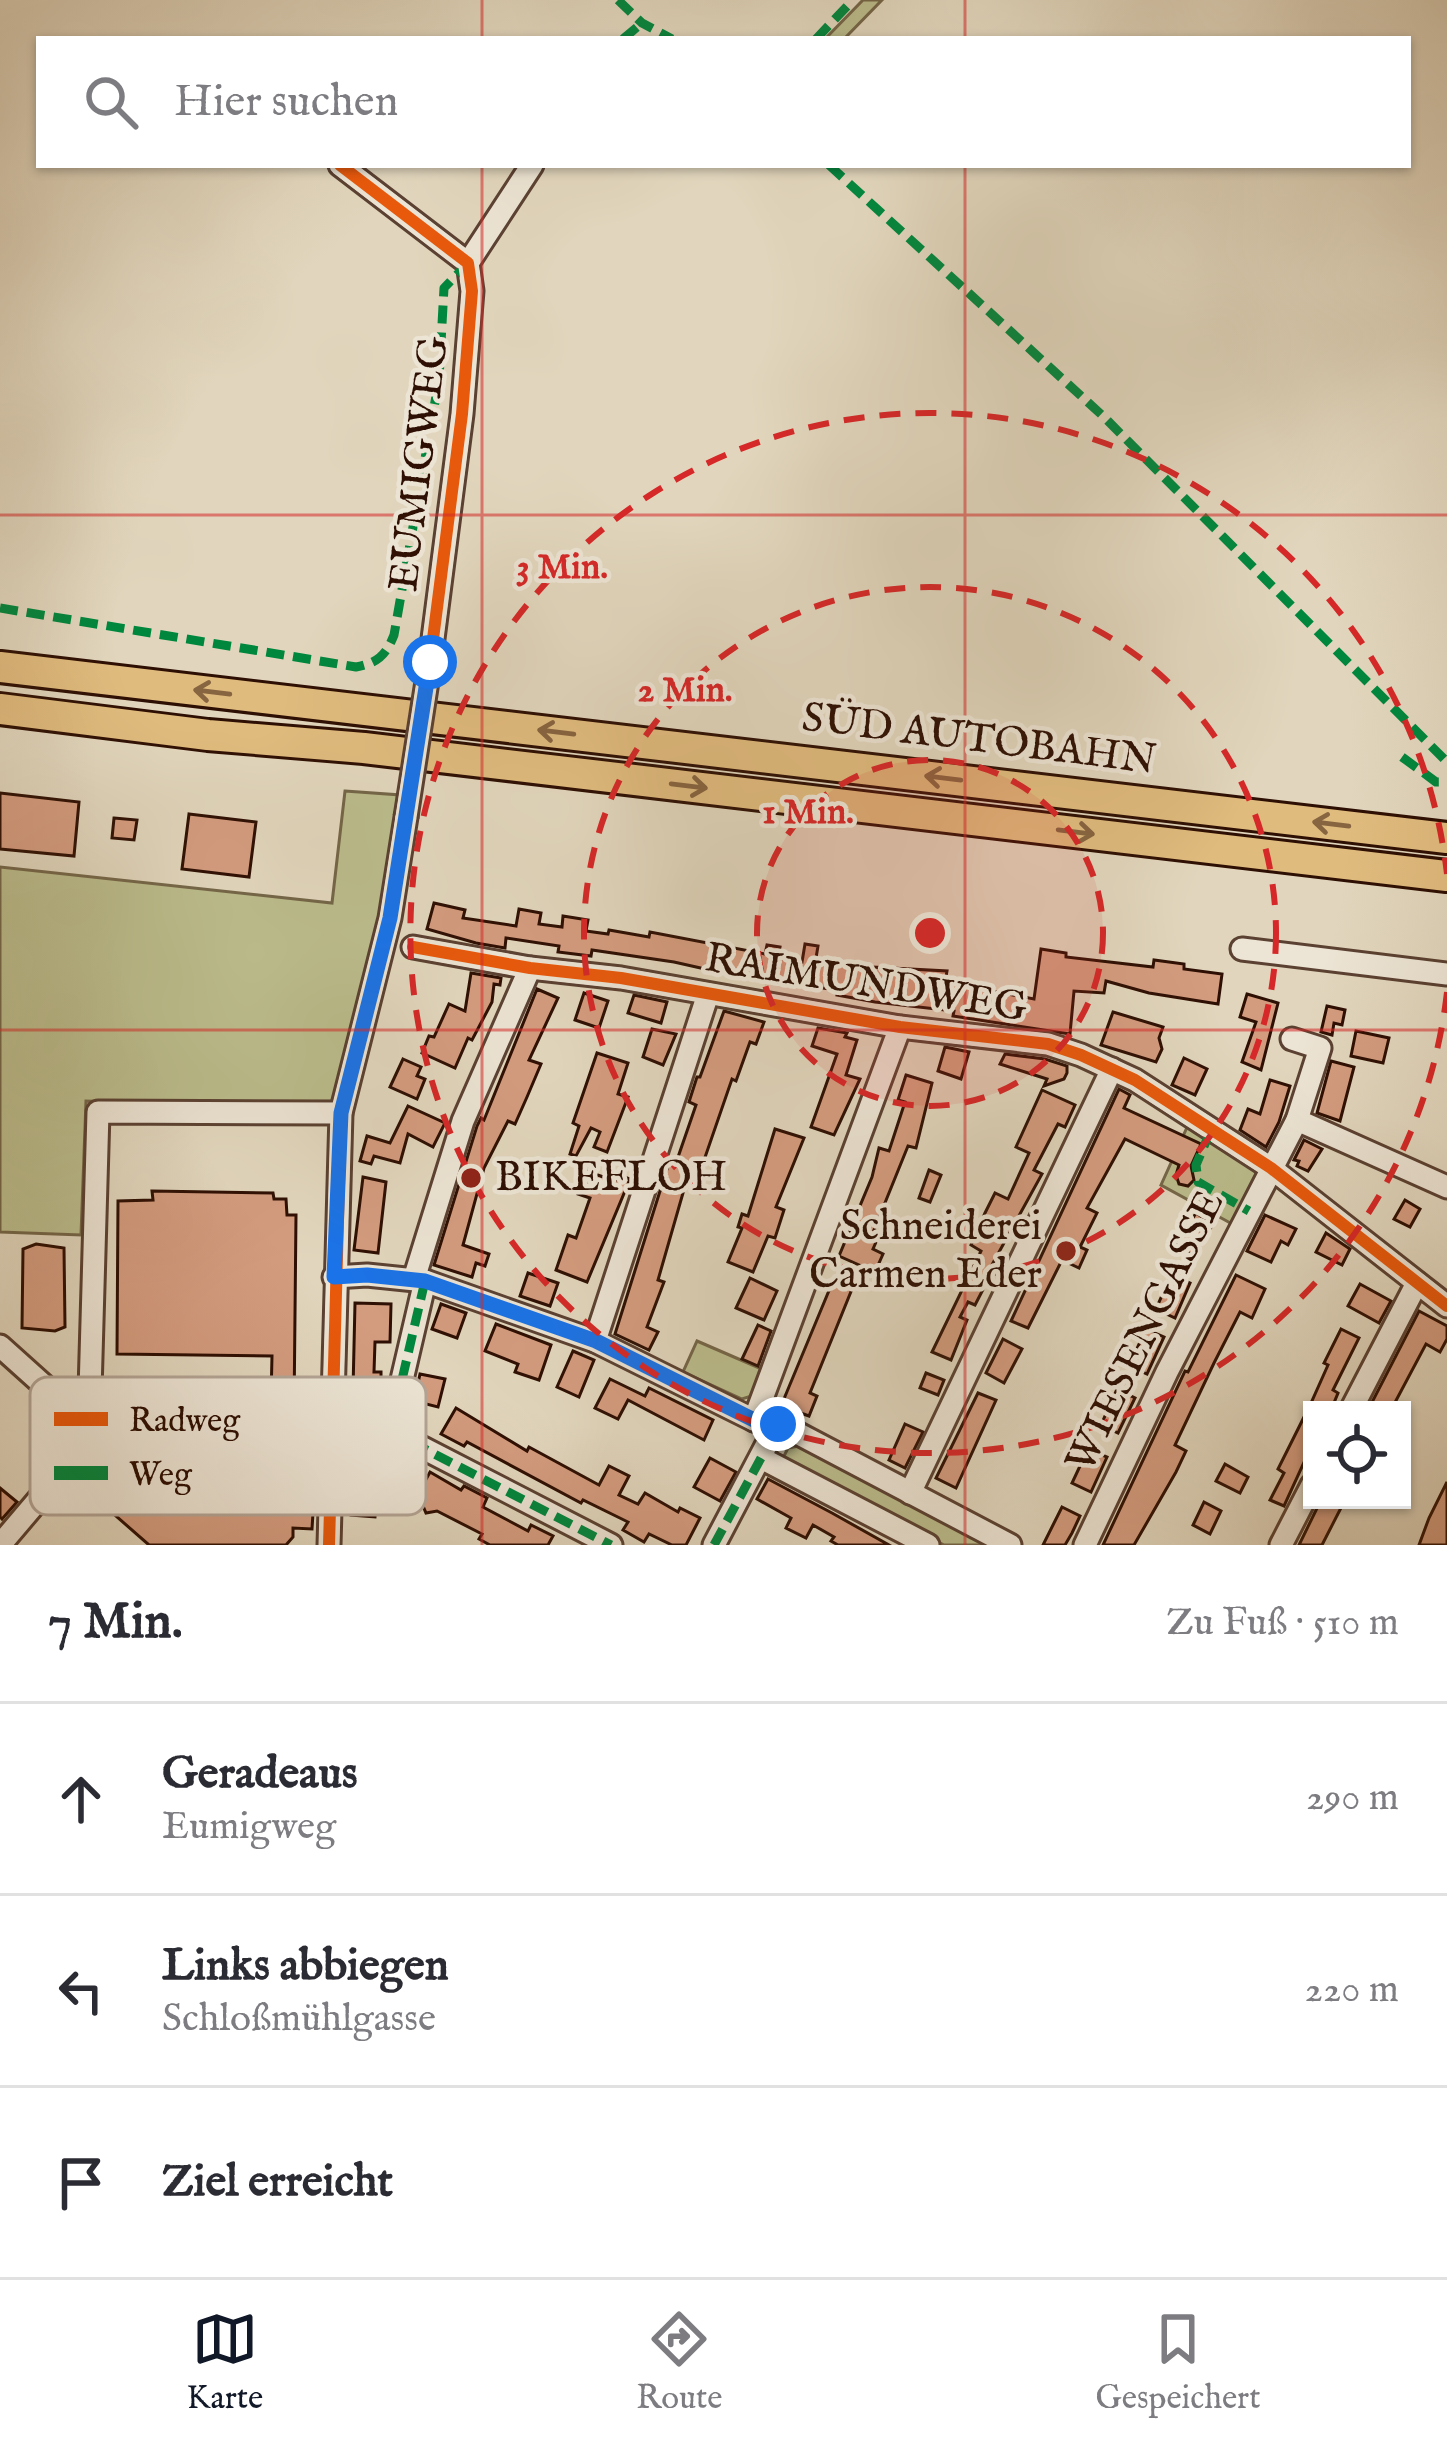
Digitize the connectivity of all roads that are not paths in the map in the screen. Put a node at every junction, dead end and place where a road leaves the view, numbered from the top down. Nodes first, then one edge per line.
1 (344, 168) edge
2 (530, 168) edge
3 (468, 263) junction
4 (0, 667) edge
5 (0, 710) edge
6 (1447, 838) edge
7 (1447, 876) edge
8 (413, 947) dead end
9 (1242, 949) dead end
10 (530, 968) junction
11 (1447, 974) edge
12 (708, 994) junction
13 (900, 1028) junction
14 (1292, 1039) dead end
15 (1112, 1069) junction
16 (341, 1113) junction
17 (1297, 1120) junction
18 (1271, 1168) junction
19 (1447, 1187) edge
20 (334, 1277) junction
21 (420, 1280) junction
22 (1417, 1283) junction
23 (1447, 1306) edge
24 (596, 1341) junction
25 (0, 1346) edge
26 (34, 1377) edge
27 (90, 1377) edge
28 (334, 1377) edge
29 (401, 1377) edge
30 (1356, 1401) edge
31 (754, 1420) junction
32 (778, 1424) junction
33 (426, 1450) edge
34 (761, 1458) junction
35 (910, 1493) junction
36 (1303, 1502) edge
37 (30, 1510) edge
38 (0, 1545) edge
39 (611, 1545) edge
40 (714, 1545) edge
41 (928, 1545) edge
42 (1010, 1545) edge
43 (1085, 1545) edge
44 (1281, 1545) edge

1 - 3 street
2 - 3 street
3 - 16 street, EUMIGWEG, bridge
6 -> 4 highway, SÜD AUTOBAHN
5 -> 7 highway, SÜD AUTOBAHN
8 - 10 street, RAIMUNDWEG
9 - 11 street
10 - 12 street, RAIMUNDWEG
10 - 21 street
12 - 13 street, RAIMUNDWEG
12 - 24 street
13 - 15 street, RAIMUNDWEG
13 - 31 street
14 - 17 street, WIESENGASSE
15 - 18 street, RAIMUNDWEG
15 - 35 street
16 - 20 street, EUMIGWEG
16 - 27 street
17 - 18 street, WIESENGASSE
17 - 19 street
18 - 22 street, RAIMUNDWEG
18 - 43 street, WIESENGASSE
20 - 21 street
20 - 28 street, EUMIGWEG
21 - 24 street
21 - 29 street
22 - 23 street, RAIMUNDWEG
22 - 30 street
24 - 31 street
25 - 26 street
31 - 32 street
32 - 34 street
32 - 35 street
33 - 39 street
34 - 40 street
34 - 41 street
35 - 42 street
36 - 44 street
37 - 38 street

